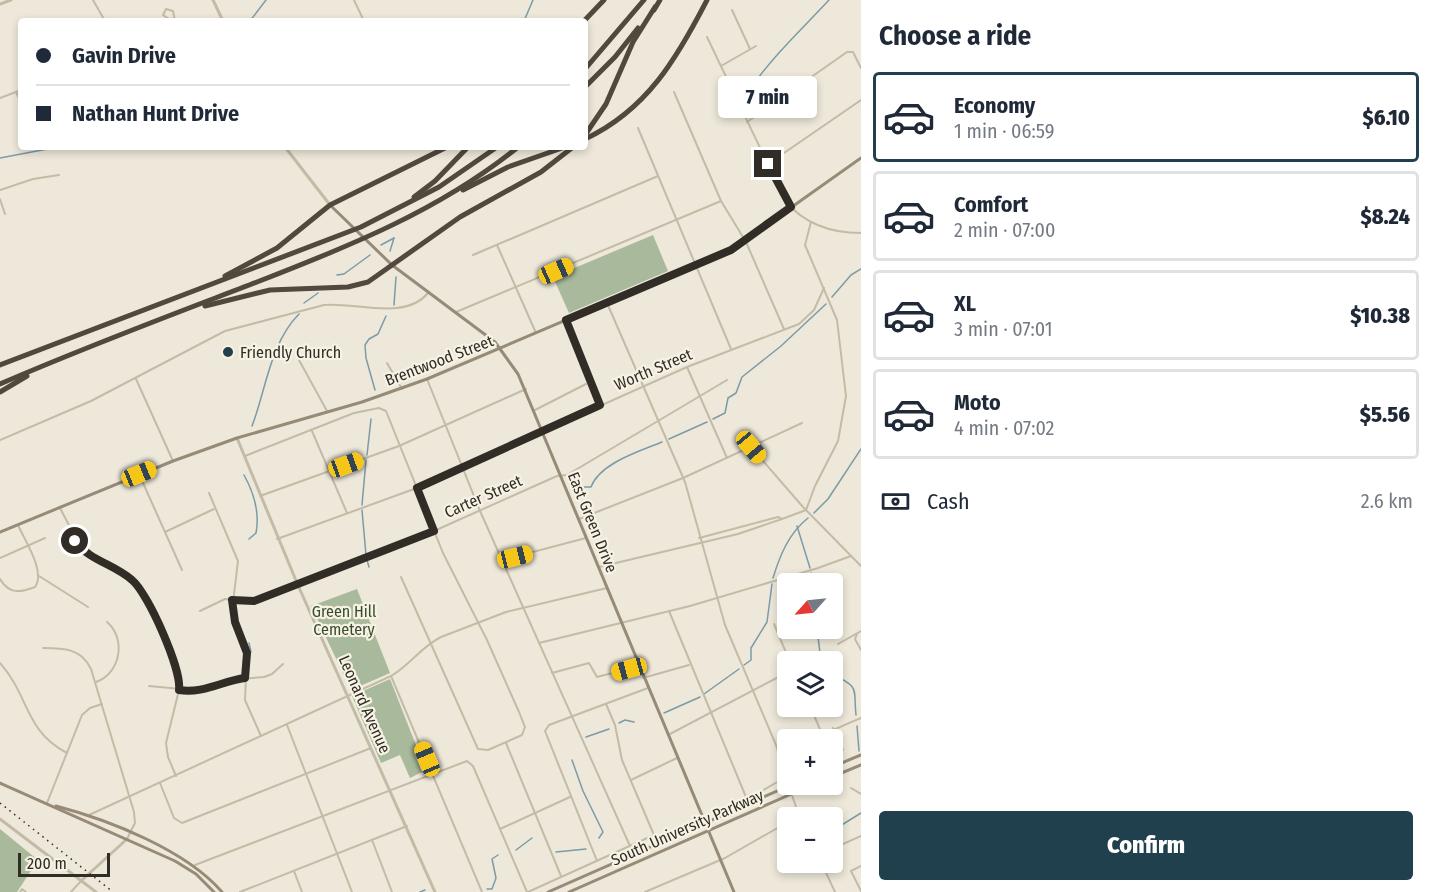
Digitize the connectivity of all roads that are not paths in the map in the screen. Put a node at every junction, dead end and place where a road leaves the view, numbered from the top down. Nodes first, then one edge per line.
1 (11, 0) edge
2 (93, 0) edge
3 (213, 0) edge
4 (354, 0) edge
5 (604, 0) edge
6 (644, 0) edge
7 (660, 0) edge
8 (707, 0) edge
9 (0, 4) edge
10 (655, 8) junction
11 (732, 10) dead end
12 (103, 18) edge
13 (222, 18) edge
14 (363, 18) edge
15 (587, 18) edge
16 (615, 36) junction
17 (707, 37) dead end
18 (756, 46) dead end
19 (750, 49) junction
20 (588, 61) edge
21 (588, 66) edge
22 (721, 66) junction
23 (861, 68) edge
24 (588, 84) edge
25 (16, 92) joint
26 (674, 92) dead end
27 (18, 96) edge
28 (0, 98) edge
29 (861, 99) edge
30 (747, 122) junction
31 (638, 128) dead end
32 (588, 132) edge
33 (588, 134) edge
34 (287, 150) edge
35 (441, 150) edge
36 (465, 150) edge
37 (494, 150) edge
38 (514, 150) edge
39 (557, 150) edge
40 (569, 150) edge
41 (861, 158) edge
42 (768, 164) junction
43 (59, 175) dead end
44 (658, 176) junction
45 (0, 190) edge
46 (0, 199) edge
47 (721, 201) junction
48 (330, 205) junction
49 (791, 207) junction
50 (5, 214) dead end
51 (417, 214) junction
52 (382, 218) junction
53 (676, 220) junction
54 (811, 222) junction
55 (861, 233) edge
56 (746, 242) junction
57 (497, 244) junction
58 (473, 255) dead end
59 (392, 265) junction
60 (696, 265) junction
61 (516, 288) junction
62 (824, 288) junction
63 (194, 291) junction
64 (428, 293) junction
65 (607, 303) junction
66 (181, 312) junction
67 (456, 312) junction
68 (566, 320) junction
69 (784, 330) junction
70 (536, 333) junction
71 (501, 348) junction
72 (731, 349) junction
73 (299, 360) dead end
74 (387, 363) dead end
75 (0, 367) edge
76 (687, 367) junction
77 (38, 368) junction
78 (135, 378) junction
79 (427, 379) junction
80 (727, 380) dead end
81 (0, 384) edge
82 (586, 384) dead end
83 (643, 387) junction
84 (402, 389) junction
85 (526, 389) junction
86 (0, 392) edge
87 (700, 397) junction
88 (600, 405) junction
89 (535, 410) junction
90 (327, 411) junction
91 (658, 422) junction
92 (802, 423) dead end
93 (446, 425) junction
94 (312, 431) junction
95 (544, 432) junction
96 (237, 438) junction
97 (0, 440) edge
98 (399, 446) junction
99 (751, 447) junction
100 (244, 456) junction
101 (728, 458) junction
102 (173, 460) junction
103 (463, 468) junction
104 (329, 471) junction
105 (139, 474) junction
106 (562, 476) junction
107 (683, 478) junction
108 (417, 488) junction
109 (209, 493) dead end
110 (260, 496) junction
111 (60, 508) junction
112 (216, 509) junction
113 (806, 510) junction
114 (480, 511) junction
115 (347, 513) junction
116 (579, 519) junction
117 (782, 519) junction
118 (18, 524) junction
119 (434, 531) junction
120 (0, 532) edge
121 (165, 532) junction
122 (45, 538) dead end
123 (277, 538) junction
124 (587, 538) junction
125 (699, 538) junction
126 (701, 543) junction
127 (27, 546) junction
128 (851, 556) junction
129 (0, 558) edge
130 (502, 560) junction
131 (861, 566) edge
132 (599, 567) junction
133 (182, 570) dead end
134 (39, 576) junction
135 (401, 577) dead end
136 (0, 579) edge
137 (297, 583) junction
138 (607, 588) junction
139 (716, 597) junction
140 (232, 600) junction
141 (88, 608) dead end
142 (523, 608) junction
143 (200, 611) dead end
144 (669, 611) junction
145 (107, 622) dead end
146 (478, 622) junction
147 (621, 622) junction
148 (774, 624) dead end
149 (859, 632) edge
150 (431, 642) junction
151 (539, 643) junction
152 (838, 644) dead end
153 (43, 648) dead end
154 (861, 650) edge
155 (785, 651) edge
156 (0, 663) edge
157 (283, 664) dead end
158 (689, 665) junction
159 (639, 666) junction
160 (552, 673) junction
161 (391, 676) junction
162 (245, 678) junction
163 (644, 678) junction
164 (777, 678) edge
165 (96, 682) junction
166 (149, 686) dead end
167 (648, 688) junction
168 (179, 690) junction
169 (752, 691) junction
170 (349, 695) junction
171 (606, 704) junction
172 (102, 705) junction
173 (710, 713) junction
174 (571, 716) junction
175 (861, 718) edge
176 (287, 725) junction
177 (833, 729) edge
178 (668, 735) junction
179 (261, 736) junction
180 (506, 743) junction
181 (371, 748) junction
182 (777, 749) edge
183 (66, 753) junction
184 (861, 755) edge
185 (678, 758) junction
186 (843, 762) edge
187 (861, 765) edge
188 (843, 772) edge
189 (306, 774) junction
190 (433, 774) junction
191 (176, 776) junction
192 (631, 780) junction
193 (777, 782) edge
194 (0, 783) edge
195 (160, 783) junction
196 (851, 788) dead end
197 (777, 790) edge
198 (391, 791) junction
199 (762, 791) dead end
200 (861, 794) edge
201 (789, 795) edge
202 (130, 796) junction
203 (570, 797) junction
204 (746, 797) dead end
205 (47, 803) junction
206 (97, 811) junction
207 (535, 813) junction
208 (322, 815) junction
209 (87, 816) junction
210 (0, 819) edge
211 (96, 819) junction
212 (706, 823) junction
213 (407, 826) junction
214 (777, 828) edge
215 (500, 829) junction
216 (709, 830) junction
217 (130, 833) junction
218 (861, 836) edge
219 (127, 839) junction
220 (372, 840) junction
221 (843, 844) edge
222 (630, 846) junction
223 (337, 854) junction
224 (721, 860) junction
225 (597, 861) junction
226 (195, 865) junction
227 (861, 866) edge
228 (294, 871) junction
229 (826, 873) edge
230 (561, 877) junction
231 (81, 881) junction
232 (859, 884) edge
233 (252, 887) junction
234 (861, 891) edge
235 (20, 892) edge
236 (26, 892) edge
237 (71, 892) edge
238 (96, 892) edge
239 (214, 892) edge
240 (222, 892) edge
241 (240, 892) edge
242 (255, 892) edge
243 (302, 892) edge
244 (352, 892) edge
245 (392, 892) edge
246 (433, 892) edge
247 (482, 892) edge
248 (527, 892) edge
249 (548, 892) edge
250 (569, 892) edge
251 (645, 892) edge
252 (734, 892) edge
253 (835, 892) edge

1 - 9 street
2 - 12 street
3 - 13 street
4 - 14 street
5 - 15 highway
6 - 16 highway
7 - 10 highway
8 - 33 highway
10 - 24 highway
10 - 32 highway
11 - 19 street
16 - 20 highway
16 - 21 highway
17 - 22 street
18 - 19 street
19 - 22 street
22 - 30 street
23 - 30 street
25 - 27 street
25 - 28 street
26 - 47 street
29 - 42 street
30 - 42 street
31 - 44 street
34 - 48 street
35 - 48 highway
36 - 52 highway
37 - 52 highway
38 - 51 highway
39 - 51 highway
40 - 59 highway
41 - 49 main road, Brentwood Street
42 - 49 street
43 - 45 street
44 - 53 street
44 - 57 street
46 - 50 street
47 - 53 street
47 - 56 street
48 - 59 main road, East Green Drive
48 - 63 highway
49 - 54 street
49 - 56 main road, Brentwood Street
51 - 66 highway
52 - 63 highway
53 - 60 street
53 - 61 street
54 - 55 street
54 - 62 street
56 - 60 main road, Brentwood Street
56 - 69 street
57 - 58 street
57 - 61 street
59 - 64 main road, East Green Drive
59 - 66 highway
60 - 65 main road, Brentwood Street
60 - 72 street
61 - 67 street
61 - 70 street
62 - 69 street, Worth Street
62 - 113 street
63 - 75 highway
64 - 67 main road, East Green Drive
64 - 78 street
65 - 68 main road, Brentwood Street
65 - 83 street
66 - 77 highway
67 - 71 main road, East Green Drive
68 - 70 main road, Brentwood Street
68 - 88 street
69 - 72 street, Worth Street
70 - 71 main road, Brentwood Street
71 - 79 main road, Brentwood Street
71 - 85 main road, East Green Drive
72 - 76 street, Worth Street
73 - 90 street
74 - 84 street
76 - 83 street, Worth Street
76 - 87 street
77 - 81 highway
77 - 86 highway
78 - 97 street
78 - 102 street
79 - 84 main road, Brentwood Street
79 - 93 street
80 - 87 street, Carter Street
82 - 89 street
83 - 88 street, Worth Street
83 - 91 street
84 - 90 main road, Brentwood Street
85 - 89 main road, East Green Drive
85 - 93 street
87 - 91 street, Carter Street
87 - 101 street
88 - 95 street, Worth Street
89 - 95 main road, East Green Drive
90 - 96 main road, Brentwood Street
91 - 106 street, Carter Street
91 - 107 street
92 - 99 street
93 - 98 street
93 - 103 street
94 - 98 street
94 - 100 street
94 - 104 street
95 - 103 street, Worth Street
95 - 106 main road, East Green Drive
96 - 100 street, Leonard Avenue
96 - 102 main road, Brentwood Street
98 - 104 street
98 - 108 street
99 - 101 street
99 - 113 street
100 - 110 street, Leonard Avenue
101 - 107 street
102 - 105 main road, Brentwood Street
103 - 108 street, Worth Street
103 - 114 street
104 - 110 street
104 - 115 street
105 - 111 main road, Brentwood Street
105 - 121 street
106 - 114 street, Carter Street
106 - 116 main road, East Green Drive
107 - 116 street
107 - 125 street
108 - 115 street, Worth Street
108 - 119 street
109 - 112 street
110 - 123 street, Leonard Avenue
111 - 118 main road, Brentwood Street
111 - 168 street
112 - 121 street
112 - 140 street
113 - 117 street
113 - 128 street
114 - 119 street, Carter Street
114 - 130 street
115 - 123 street, Worth Street
116 - 124 main road, East Green Drive
117 - 125 street
117 - 126 street
118 - 120 main road, Brentwood Street
118 - 127 street
119 - 137 street, Carter Street
119 - 146 street
121 - 133 street
122 - 127 street
123 - 137 street, Leonard Avenue
124 - 130 street
124 - 132 main road, East Green Drive
125 - 126 street
126 - 132 street
126 - 139 street
127 - 129 street
127 - 134 street
128 - 131 street
128 - 139 street
130 - 142 street
132 - 138 main road, East Green Drive
134 - 136 street
134 - 141 street
135 - 150 street
137 - 140 street, Carter Street
137 - 170 street, Leonard Avenue
138 - 142 street
138 - 147 main road, East Green Drive
139 - 144 street
139 - 169 street
140 - 143 street, Carter Street
140 - 162 street
142 - 146 street
142 - 151 street
144 - 147 street
144 - 158 street
145 - 165 street
146 - 150 street
146 - 180 street
147 - 151 street
147 - 159 main road, East Green Drive
148 - 155 street
149 - 152 street
149 - 154 street
150 - 161 street
150 - 180 street
151 - 160 street
153 - 165 street
156 - 183 street
157 - 162 street
158 - 163 street
158 - 173 street
159 - 160 street
159 - 163 main road, East Green Drive
160 - 174 street
161 - 170 street
161 - 190 street
162 - 168 street
162 - 179 street
163 - 167 main road, East Green Drive
164 - 169 street
165 - 172 street
166 - 168 street
167 - 171 street
167 - 178 main road, East Green Drive
168 - 191 street
169 - 173 street
169 - 182 street
170 - 176 street
170 - 181 street, Leonard Avenue
171 - 174 street
171 - 192 street
172 - 183 street
172 - 202 street
173 - 178 street
173 - 204 street
174 - 203 street
174 - 222 street
175 - 177 street
176 - 179 street
176 - 189 street
178 - 185 main road, East Green Drive
179 - 191 street
180 - 207 street
181 - 189 street
181 - 198 street, Leonard Avenue
183 - 205 street
184 - 186 main road
185 - 192 street
185 - 212 main road, East Green Drive
187 - 188 main road
189 - 195 street
189 - 208 street
190 - 198 street
190 - 215 street
190 - 247 street
191 - 195 street
192 - 222 street
193 - 199 street
194 - 205 main road
195 - 202 street
196 - 200 street
197 - 212 main road, South University Parkway
198 - 208 street
198 - 213 street, Leonard Avenue
201 - 216 main road, South University Parkway
202 - 206 street
202 - 217 street
203 - 207 street
203 - 225 street
205 - 209 main road
205 - 219 main road
206 - 209 street
206 - 211 street
207 - 215 street
207 - 230 street
208 - 223 street
208 - 226 street
209 - 211 main road
210 - 231 street
211 - 217 main road
212 - 216 main road, East Green Drive
212 - 249 main road, South University Parkway
213 - 220 street
213 - 246 street, Leonard Avenue
214 - 224 street
215 - 248 street
216 - 224 main road, East Green Drive
216 - 250 main road, South University Parkway
217 - 219 street
217 - 226 main road
218 - 221 street
219 - 231 street
219 - 239 main road
220 - 223 street
220 - 245 street
222 - 225 street
223 - 228 street
223 - 244 street
224 - 251 street
224 - 252 main road, East Green Drive
225 - 230 street
226 - 240 main road
227 - 232 street
228 - 233 street
228 - 243 street
229 - 253 street
230 - 248 street
231 - 237 street
231 - 238 street
232 - 234 street
233 - 241 street
233 - 242 street
235 - 236 street

